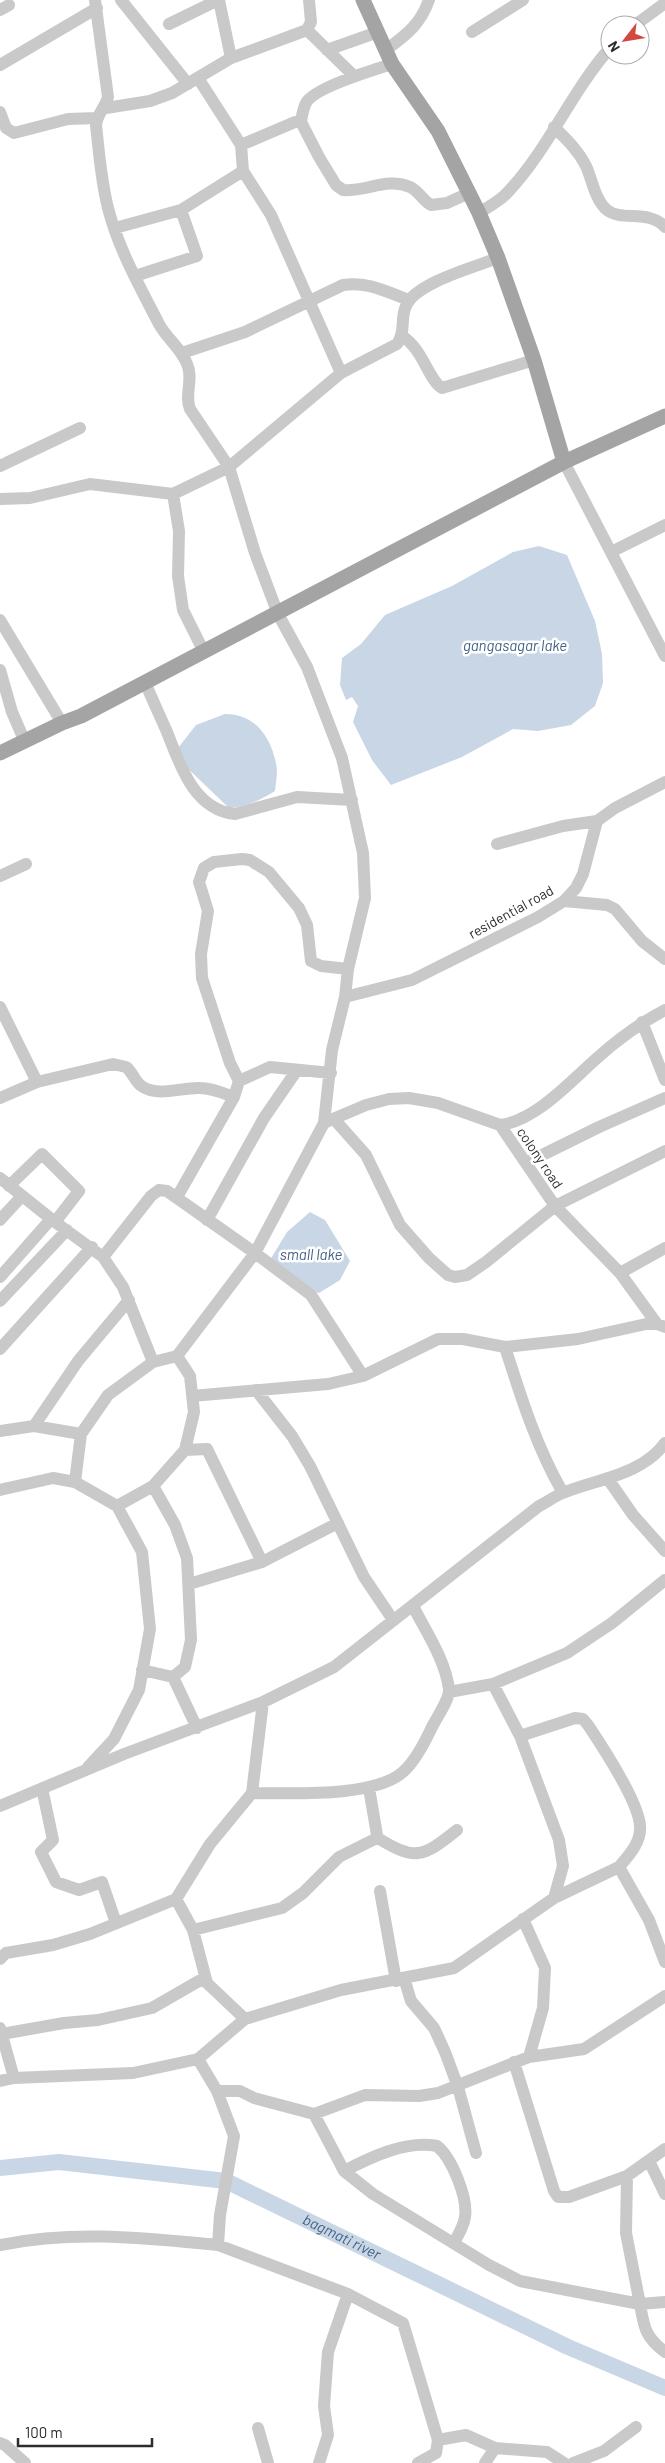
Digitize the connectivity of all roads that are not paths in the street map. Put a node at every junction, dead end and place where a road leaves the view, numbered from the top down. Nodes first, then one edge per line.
1 (121, 0) edge
2 (218, 0) edge
3 (309, 0) edge
4 (363, 0) edge
5 (429, 0) edge
6 (523, 0) edge
7 (665, 3) edge
8 (96, 4) edge
9 (649, 15) edge
10 (169, 24) dead end
11 (307, 30) junction
12 (378, 32) junction
13 (472, 32) dead end
14 (328, 50) junction
15 (389, 57) junction
16 (231, 58) junction
17 (600, 60) edge
18 (0, 65) edge
19 (354, 76) junction
20 (193, 81) junction
21 (0, 112) edge
22 (101, 113) junction
23 (301, 122) junction
24 (554, 127) junction
25 (241, 145) junction
26 (243, 171) junction
27 (469, 193) junction
28 (181, 210) junction
29 (478, 213) junction
30 (114, 228) junction
31 (665, 228) edge
32 (498, 258) junction
33 (136, 276) junction
34 (310, 299) junction
35 (409, 300) junction
36 (402, 336) junction
37 (182, 353) junction
38 (534, 360) junction
39 (341, 373) junction
40 (665, 416) edge
41 (80, 428) dead end
42 (564, 462) junction
43 (0, 466) edge
44 (229, 467) junction
45 (173, 494) junction
46 (0, 499) edge
47 (665, 525) edge
48 (611, 552) junction
49 (278, 614) junction
50 (0, 620) edge
51 (204, 652) junction
52 (665, 656) edge
53 (0, 670) edge
54 (145, 682) junction
55 (62, 723) junction
56 (25, 742) junction
57 (0, 753) edge
58 (665, 782) edge
59 (352, 800) junction
60 (597, 821) junction
61 (497, 844) dead end
62 (26, 864) dead end
63 (0, 876) edge
64 (564, 902) junction
65 (665, 959) edge
66 (348, 969) junction
67 (345, 997) junction
68 (0, 1007) edge
69 (665, 1010) edge
70 (642, 1022) junction
71 (297, 1070) junction
72 (331, 1073) junction
73 (665, 1080) edge
74 (239, 1081) junction
75 (37, 1082) junction
76 (234, 1097) junction
77 (0, 1098) edge
78 (665, 1098) edge
79 (329, 1121) junction
80 (500, 1125) junction
81 (665, 1152) edge
82 (526, 1163) junction
83 (5, 1182) edge
84 (22, 1196) junction
85 (177, 1197) junction
86 (555, 1206) junction
87 (0, 1220) edge
88 (207, 1220) junction
89 (53, 1221) junction
90 (67, 1230) junction
91 (92, 1247) junction
92 (665, 1248) edge
93 (255, 1252) junction
94 (103, 1257) junction
95 (620, 1274) junction
96 (0, 1277) edge
97 (129, 1300) junction
98 (0, 1301) edge
99 (661, 1325) edge
100 (505, 1347) junction
101 (0, 1350) edge
102 (177, 1356) junction
103 (153, 1362) junction
104 (363, 1376) junction
105 (256, 1390) junction
106 (192, 1396) junction
107 (34, 1426) junction
108 (0, 1431) edge
109 (81, 1434) junction
110 (665, 1443) edge
111 (185, 1450) junction
112 (608, 1479) junction
113 (75, 1482) junction
114 (153, 1486) junction
115 (0, 1490) edge
116 (563, 1493) junction
117 (117, 1506) junction
118 (338, 1523) junction
119 (665, 1551) edge
120 (262, 1562) junction
121 (665, 1580) edge
122 (189, 1584) junction
123 (413, 1606) junction
124 (393, 1620) junction
125 (142, 1670) junction
126 (173, 1677) junction
127 (493, 1684) junction
128 (449, 1692) junction
129 (263, 1702) junction
130 (197, 1728) junction
131 (520, 1736) junction
132 (85, 1770) junction
133 (42, 1788) junction
134 (369, 1788) junction
135 (252, 1793) junction
136 (0, 1806) edge
137 (457, 1830) dead end
138 (376, 1837) junction
139 (619, 1867) junction
140 (380, 1891) dead end
141 (554, 1898) junction
142 (176, 1899) junction
143 (523, 1919) junction
144 (116, 1923) junction
145 (193, 1930) junction
146 (0, 1959) edge
147 (665, 1962) edge
148 (204, 1978) junction
149 (400, 1979) junction
150 (665, 1996) edge
151 (246, 2019) junction
152 (1, 2031) edge
153 (530, 2057) junction
154 (198, 2059) junction
155 (514, 2062) junction
156 (14, 2078) junction
157 (0, 2081) edge
158 (458, 2087) junction
159 (217, 2091) junction
160 (314, 2114) junction
161 (665, 2149) edge
162 (476, 2153) dead end
163 (649, 2161) junction
164 (344, 2171) junction
165 (627, 2176) junction
166 (665, 2194) edge
167 (454, 2243) junction
168 (0, 2245) edge
169 (218, 2245) junction
170 (348, 2294) junction
171 (665, 2302) edge
172 (640, 2304) junction
173 (665, 2352) edge
174 (636, 2427) dead end
175 (258, 2428) dead end
176 (438, 2440) junction
177 (0, 2443) edge
178 (495, 2448) junction
179 (440, 2458) edge
180 (25, 2463) edge
181 (268, 2463) edge
182 (319, 2463) edge
183 (418, 2463) edge
184 (485, 2463) edge
185 (564, 2463) edge
186 (573, 2463) edge

1 - 20 street
2 - 10 street
2 - 16 street
3 - 11 street
4 - 12 main road
5 - 15 street
6 - 13 street
7 - 9 street
8 - 18 street
8 - 22 street
11 - 14 street
11 - 16 street
12 - 14 street
12 - 15 main road
14 - 19 street
15 - 19 street
15 - 27 main road
16 - 20 street
17 - 24 street
19 - 23 street
20 - 22 street
20 - 25 street
21 - 22 street
22 - 30 street
23 - 25 street
23 - 27 street
24 - 29 street
24 - 31 street
25 - 26 street
26 - 28 street
26 - 34 street
27 - 29 main road
28 - 30 street
28 - 33 street
29 - 32 main road
30 - 33 street
32 - 35 street
32 - 38 main road
33 - 37 street
34 - 35 street
34 - 37 street
34 - 39 street
35 - 36 street
36 - 38 street
36 - 39 street
37 - 44 street
38 - 42 main road
39 - 44 street
40 - 42 main road
41 - 43 street
42 - 48 street
42 - 49 main road
44 - 45 street
44 - 49 street
45 - 46 street
45 - 51 street
47 - 48 street
48 - 52 street
49 - 51 main road
49 - 59 street
50 - 55 street
51 - 54 main road
53 - 56 street
54 - 55 main road
54 - 59 street
55 - 56 main road
56 - 57 main road
58 - 60 street
59 - 66 street
60 - 61 street
60 - 64 street, residential road
62 - 63 street
64 - 65 street
64 - 67 street, residential road
66 - 67 street
66 - 74 street
67 - 72 street
68 - 75 street
69 - 70 street
70 - 73 street
70 - 80 street
71 - 72 street
71 - 74 street
71 - 88 street
72 - 79 street
74 - 76 street
75 - 76 street
75 - 77 street
76 - 85 street
78 - 82 street
79 - 80 street, colony road
79 - 86 street
79 - 93 street
80 - 82 street, colony road
81 - 86 street
82 - 86 street, colony road
83 - 84 street
83 - 89 street
84 - 87 street
84 - 89 street
85 - 88 street
85 - 94 street
86 - 95 street, colony road
88 - 93 street
89 - 90 street
89 - 96 street
90 - 91 street
90 - 98 street
91 - 94 street
91 - 101 street
92 - 95 street
93 - 102 street
93 - 104 street
94 - 97 street
95 - 99 street, colony road
97 - 103 street
97 - 107 street
99 - 100 street
100 - 104 street
100 - 116 street
102 - 103 street
102 - 106 street
103 - 109 street
104 - 105 street
105 - 106 street
105 - 118 street
106 - 111 street
107 - 108 street
107 - 109 street
109 - 113 street
110 - 112 street
111 - 114 street
111 - 120 street
112 - 116 street
112 - 119 street
113 - 115 street
113 - 117 street
114 - 117 street
114 - 122 street
116 - 123 street
117 - 125 street
118 - 120 street
118 - 124 street
120 - 122 street
121 - 127 street
122 - 126 street
123 - 124 street
123 - 128 street
124 - 129 street
125 - 126 street
125 - 132 street
126 - 130 street
127 - 128 street
127 - 131 street
128 - 134 street
129 - 130 street
129 - 135 street
130 - 132 street
131 - 139 street
131 - 141 street
132 - 133 street
133 - 136 street
133 - 144 street
134 - 135 street
134 - 138 street
135 - 142 street
137 - 138 street
138 - 145 street
139 - 141 street
139 - 147 street
140 - 149 street
141 - 143 street
142 - 144 street
142 - 145 street
143 - 149 street
143 - 153 street
144 - 146 street
145 - 148 street
148 - 151 street
148 - 152 street
149 - 151 street
149 - 158 street
150 - 153 street
151 - 154 street
152 - 156 street
153 - 155 street
154 - 156 street
154 - 159 street
155 - 158 street
155 - 165 street
156 - 157 street
158 - 160 street
158 - 162 street
159 - 160 street
159 - 169 street
160 - 164 street
161 - 163 street
163 - 165 street
163 - 166 street
164 - 167 street
164 - 167 street
165 - 172 street
167 - 172 street
168 - 169 street
169 - 170 street
170 - 176 street
170 - 182 street
171 - 172 street
172 - 173 street
174 - 186 street
175 - 181 street
176 - 178 street
176 - 179 street
177 - 180 street
178 - 184 street
178 - 185 street
179 - 183 street

